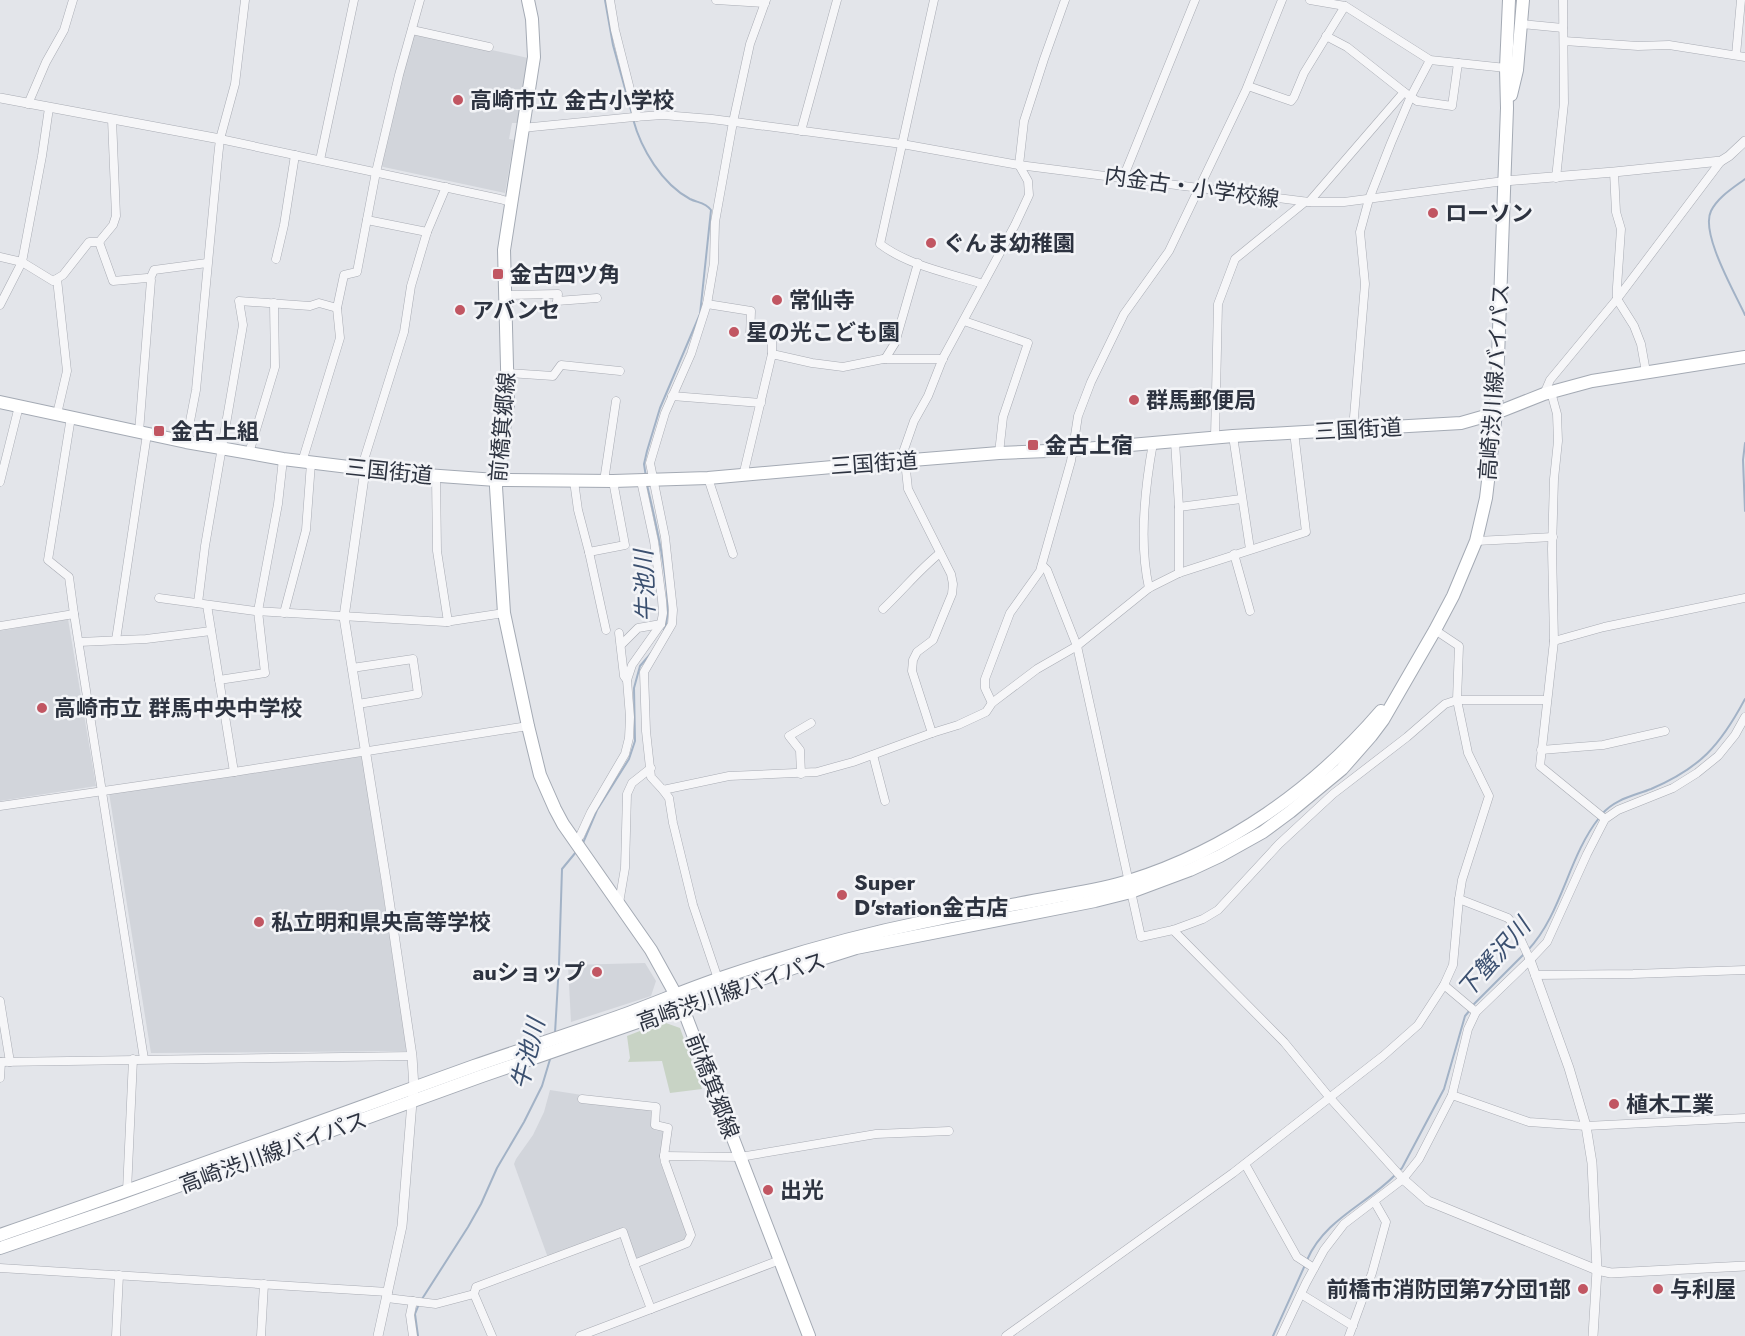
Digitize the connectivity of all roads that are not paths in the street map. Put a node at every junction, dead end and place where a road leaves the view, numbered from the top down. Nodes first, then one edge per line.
1 (73, 0) edge
2 (244, 0) edge
3 (354, 0) edge
4 (420, 0) edge
5 (610, 0) edge
6 (716, 0) edge
7 (837, 0) edge
8 (934, 0) edge
9 (1065, 0) edge
10 (1195, 0) edge
11 (1282, 0) edge
12 (1310, 0) edge
13 (1509, 0) edge
14 (1523, 0) edge
15 (1563, 0) edge
16 (1741, 0) edge
17 (766, 1) edge
18 (530, 2) edge
19 (1344, 6) junction
20 (1521, 24) junction
21 (1563, 28) junction
22 (412, 30) junction
23 (1326, 36) junction
24 (1564, 41) junction
25 (489, 47) dead end
26 (1736, 55) junction
27 (1745, 57) edge
28 (1430, 60) junction
29 (1458, 63) junction
30 (1506, 68) junction
31 (1248, 86) junction
32 (1408, 94) junction
33 (0, 98) edge
34 (28, 104) junction
35 (49, 108) junction
36 (1507, 108) junction
37 (633, 117) junction
38 (111, 120) junction
39 (733, 122) junction
40 (522, 128) junction
41 (801, 130) junction
42 (220, 139) junction
43 (1745, 141) edge
44 (902, 144) junction
45 (294, 155) junction
46 (320, 160) junction
47 (1720, 160) junction
48 (1019, 165) junction
49 (376, 172) junction
50 (1614, 172) junction
51 (1123, 178) junction
52 (1556, 178) junction
53 (1504, 182) junction
54 (446, 187) junction
55 (1199, 188) junction
56 (1369, 199) junction
57 (510, 202) junction
58 (1307, 202) junction
59 (367, 220) junction
60 (427, 232) junction
61 (99, 242) junction
62 (0, 257) edge
63 (276, 259) dead end
64 (22, 262) junction
65 (207, 263) junction
66 (918, 263) junction
67 (57, 279) junction
68 (150, 279) junction
69 (983, 284) junction
70 (504, 295) junction
71 (597, 298) dead end
72 (1617, 299) junction
73 (274, 303) junction
74 (0, 304) edge
75 (707, 304) junction
76 (337, 308) junction
77 (964, 321) junction
78 (772, 354) junction
79 (1745, 357) edge
80 (885, 359) junction
81 (943, 359) junction
82 (620, 371) dead end
83 (1646, 372) junction
84 (508, 373) junction
85 (1547, 393) junction
86 (672, 396) junction
87 (616, 401) dead end
88 (0, 402) edge
89 (761, 403) junction
90 (19, 406) junction
91 (1496, 413) junction
92 (57, 414) junction
93 (71, 417) junction
94 (1353, 429) junction
95 (1294, 432) junction
96 (143, 433) junction
97 (1233, 436) junction
98 (1215, 437) junction
99 (1175, 441) junction
100 (186, 442) junction
101 (1153, 443) junction
102 (221, 448) junction
103 (1072, 450) junction
104 (249, 453) junction
105 (999, 453) junction
106 (283, 459) junction
107 (902, 461) junction
108 (306, 462) junction
109 (365, 470) junction
110 (436, 476) junction
111 (743, 476) junction
112 (708, 478) junction
113 (496, 480) junction
114 (647, 480) junction
115 (574, 481) junction
116 (609, 481) junction
117 (0, 482) edge
118 (1241, 499) junction
119 (1179, 507) junction
120 (1553, 537) junction
121 (1476, 541) junction
122 (1250, 549) junction
123 (589, 552) junction
124 (940, 553) junction
125 (734, 554) dead end
126 (1234, 554) junction
127 (1042, 565) junction
128 (1179, 573) junction
129 (1149, 588) junction
130 (159, 598) dead end
131 (1745, 598) edge
132 (198, 603) junction
133 (207, 605) junction
134 (884, 609) dead end
135 (258, 611) junction
136 (1250, 611) dead end
137 (285, 613) junction
138 (504, 613) junction
139 (74, 614) junction
140 (345, 617) junction
141 (448, 622) junction
142 (661, 624) junction
143 (0, 626) edge
144 (606, 630) dead end
145 (1435, 630) junction
146 (211, 631) junction
147 (619, 633) dead end
148 (116, 640) junction
149 (1554, 641) junction
150 (79, 642) junction
151 (621, 645) junction
152 (1077, 646) junction
153 (352, 668) junction
154 (219, 680) junction
155 (627, 680) junction
156 (645, 696) junction
157 (629, 697) junction
158 (1457, 699) junction
159 (1547, 700) junction
160 (358, 704) junction
161 (992, 704) junction
162 (1745, 717) edge
163 (811, 723) dead end
164 (528, 726) junction
165 (1665, 731) dead end
166 (932, 733) junction
167 (1541, 750) junction
168 (365, 752) junction
169 (873, 755) junction
170 (651, 768) junction
171 (234, 772) junction
172 (801, 774) junction
173 (663, 790) junction
174 (102, 791) junction
175 (885, 801) dead end
176 (0, 806) edge
177 (1605, 819) junction
178 (579, 846) junction
179 (1130, 886) junction
180 (1459, 899) junction
181 (619, 904) junction
182 (1173, 930) junction
183 (1530, 960) junction
184 (1745, 970) edge
185 (1535, 975) junction
186 (718, 979) junction
187 (1444, 985) junction
188 (677, 994) junction
189 (0, 1000) edge
190 (682, 1006) junction
191 (1476, 1012) junction
192 (412, 1056) junction
193 (133, 1059) junction
194 (144, 1059) junction
195 (1, 1062) edge
196 (10, 1062) junction
197 (0, 1078) edge
198 (414, 1088) junction
199 (1452, 1095) junction
200 (1330, 1098) junction
201 (582, 1099) dead end
202 (412, 1101) junction
203 (1745, 1118) edge
204 (1586, 1126) junction
205 (949, 1131) dead end
206 (664, 1156) junction
207 (740, 1157) junction
208 (1245, 1164) junction
209 (1403, 1179) junction
210 (127, 1191) junction
211 (1374, 1201) junction
212 (0, 1235) edge
213 (0, 1248) edge
214 (780, 1260) junction
215 (634, 1264) junction
216 (1745, 1266) edge
217 (0, 1268) edge
218 (1314, 1268) junction
219 (1597, 1270) junction
220 (119, 1275) junction
221 (264, 1284) junction
222 (474, 1294) junction
223 (1301, 1294) junction
224 (388, 1295) junction
225 (419, 1302) junction
226 (651, 1309) junction
227 (1353, 1326) junction
228 (116, 1336) edge
229 (261, 1336) edge
230 (378, 1336) edge
231 (412, 1336) edge
232 (492, 1336) edge
233 (580, 1336) edge
234 (809, 1336) edge
235 (1006, 1336) edge
236 (1281, 1336) edge
237 (1349, 1336) edge
238 (1593, 1336) edge

1 - 34 street
2 - 42 street
3 - 46 street
4 - 22 street
5 - 37 street
6 - 17 street
7 - 41 street
8 - 44 street
9 - 48 street
10 - 51 street
11 - 31 street
12 - 19 street
13 - 30 main road, 高崎渋川線バイパス
14 - 20 main road, 高崎渋川線バイパス
15 - 21 street
16 - 26 street
17 - 39 street
18 - 40 main road, 前橋箕郷線
19 - 23 street
19 - 28 street
20 - 21 street
20 - 36 main road, 高崎渋川線バイパス
21 - 24 street
22 - 25 street
22 - 49 street
23 - 31 street
23 - 32 street
24 - 26 street
24 - 52 street
26 - 27 street
28 - 29 street
28 - 32 street
29 - 30 street
29 - 32 street
30 - 36 main road, 高崎渋川線バイパス
31 - 55 street
32 - 56 street
32 - 58 street
33 - 34 street
34 - 35 street
35 - 38 street
35 - 64 street
36 - 53 main road, 高崎渋川線バイパス
37 - 39 street, 内金古・小学校線
37 - 40 street, 内金古・小学校線
38 - 42 street
38 - 61 street
39 - 41 street, 内金古・小学校線
39 - 75 street
40 - 57 main road, 前橋箕郷線
41 - 44 street, 内金古・小学校線
42 - 45 street
42 - 65 street
43 - 47 street
44 - 48 street, 内金古・小学校線
44 - 66 street
45 - 46 street
45 - 63 street
46 - 49 street
47 - 50 street, 内金古・小学校線
47 - 72 street
48 - 51 street, 内金古・小学校線
48 - 69 street
49 - 54 street
49 - 59 street
50 - 52 street, 内金古・小学校線
50 - 72 street
51 - 55 street, 内金古・小学校線
52 - 53 street, 内金古・小学校線
53 - 56 street, 内金古・小学校線
53 - 91 main road, 高崎渋川線バイパス
54 - 57 street
54 - 60 street
55 - 58 street, 内金古・小学校線
55 - 103 street
56 - 58 street, 内金古・小学校線
56 - 94 street
57 - 70 main road, 前橋箕郷線
58 - 98 street
59 - 60 street
59 - 76 street
60 - 109 street
61 - 67 street
61 - 68 street
62 - 64 street
64 - 67 street
64 - 74 street
65 - 68 street
65 - 100 street
66 - 69 street
66 - 80 street
67 - 92 street
68 - 96 street
69 - 77 street
70 - 71 street
70 - 84 main road, 前橋箕郷線
72 - 83 street
72 - 85 street
73 - 76 street
73 - 102 street
73 - 104 street
75 - 78 street
75 - 86 street
76 - 108 street
77 - 81 street
77 - 105 street
78 - 80 street
78 - 89 street
79 - 83 main road, 三国街道
80 - 81 street
81 - 107 street
82 - 84 street
83 - 85 main road, 三国街道
84 - 113 main road, 前橋箕郷線
85 - 91 main road, 三国街道
85 - 120 street
86 - 89 street
86 - 114 street
87 - 116 street
88 - 90 main road, 三国街道
89 - 111 street
90 - 92 main road, 三国街道
90 - 117 street
91 - 94 main road, 三国街道
91 - 121 main road, 高崎渋川線バイパス
92 - 93 main road, 三国街道
93 - 96 main road, 三国街道
93 - 139 street
94 - 95 main road, 三国街道
95 - 97 main road, 三国街道
95 - 122 street
96 - 100 main road, 三国街道
96 - 148 street
97 - 98 main road, 三国街道
97 - 118 street
98 - 99 main road, 三国街道
99 - 101 main road, 三国街道
99 - 119 street
100 - 102 main road, 三国街道
101 - 103 main road, 三国街道
101 - 129 street
102 - 104 main road, 三国街道
102 - 132 street
103 - 105 main road, 三国街道
103 - 127 street
104 - 106 main road, 三国街道
105 - 107 main road, 三国街道
106 - 108 main road, 三国街道
106 - 135 street
107 - 111 main road, 三国街道
107 - 124 street
108 - 109 main road, 三国街道
108 - 137 street
109 - 110 main road, 三国街道
109 - 140 street
110 - 113 main road, 三国街道
110 - 141 street
111 - 112 main road, 三国街道
112 - 114 main road, 三国街道
112 - 125 street
113 - 115 main road, 三国街道
113 - 138 main road, 前橋箕郷線
114 - 116 main road, 三国街道
114 - 142 street
114 - 156 street
115 - 116 main road, 三国街道
115 - 123 street
116 - 123 street
118 - 119 street
118 - 122 street
119 - 128 street
120 - 121 street
120 - 149 street
121 - 145 main road, 高崎渋川線バイパス
122 - 126 street
123 - 144 street
124 - 134 street
124 - 166 street
126 - 128 street
126 - 136 street
127 - 152 street
127 - 161 street
128 - 129 street
129 - 152 street
130 - 132 street
131 - 149 street
132 - 133 street
133 - 135 street
133 - 146 street
135 - 137 street
135 - 154 street
137 - 140 street
138 - 141 street
138 - 164 main road, 前橋箕郷線
139 - 143 street
139 - 150 street
140 - 141 street
140 - 153 street
142 - 151 street
142 - 155 street
145 - 158 street
145 - 179 main road, 高崎渋川線バイパス
146 - 148 street
146 - 154 street
147 - 151 street
148 - 150 street
149 - 159 street
150 - 174 street
151 - 155 street
152 - 161 street
152 - 179 street
153 - 160 street
153 - 160 street
154 - 171 street
155 - 157 street
156 - 157 street
156 - 170 street
157 - 178 street
158 - 159 street
158 - 180 street
158 - 182 street
159 - 167 street
160 - 168 street
161 - 166 street
162 - 177 street
163 - 172 street
164 - 168 street
164 - 178 main road, 前橋箕郷線
165 - 167 street
166 - 169 street
167 - 177 street
168 - 171 street
168 - 192 street
169 - 172 street
169 - 175 street
170 - 173 street
170 - 181 street
171 - 174 street
172 - 173 street
173 - 186 street
174 - 176 street
174 - 194 street
177 - 183 street
178 - 181 main road, 前橋箕郷線
179 - 182 street
179 - 186 main road, 高崎渋川線バイパス
179 - 190 main road, 高崎渋川線バイパス
180 - 183 street
180 - 187 street
181 - 188 main road, 前橋箕郷線
182 - 200 street
183 - 185 street
183 - 191 street
184 - 185 street
185 - 204 street
186 - 188 main road, 高崎渋川線バイパス
187 - 191 street
187 - 200 street
188 - 190 main road, 前橋箕郷線
188 - 198 main road, 高崎渋川線バイパス
189 - 196 street
190 - 202 main road, 高崎渋川線バイパス
190 - 207 main road, 前橋箕郷線
191 - 199 street
192 - 194 street
192 - 198 street
193 - 194 street
193 - 196 street
193 - 210 street
195 - 196 street
195 - 197 street
198 - 202 street
198 - 210 main road, 高崎渋川線バイパス
199 - 204 street
199 - 209 street
200 - 208 street
200 - 209 street
201 - 206 street
202 - 213 main road, 高崎渋川線バイパス
202 - 224 street
203 - 204 street
204 - 219 street
205 - 207 street
206 - 207 street
206 - 215 street
207 - 214 main road, 前橋箕郷線
208 - 218 street
208 - 235 street
209 - 211 street
209 - 219 street
210 - 212 main road, 高崎渋川線バイパス
211 - 218 street
211 - 227 street
214 - 226 street
214 - 234 main road, 前橋箕郷線
215 - 222 street
215 - 226 street
216 - 219 street
217 - 220 street
218 - 223 street
219 - 238 street
220 - 221 street
220 - 228 street
221 - 224 street
221 - 229 street
222 - 225 street
222 - 232 street
223 - 227 street
223 - 236 street
224 - 225 street
224 - 230 street
225 - 231 street
226 - 233 street
227 - 237 street

